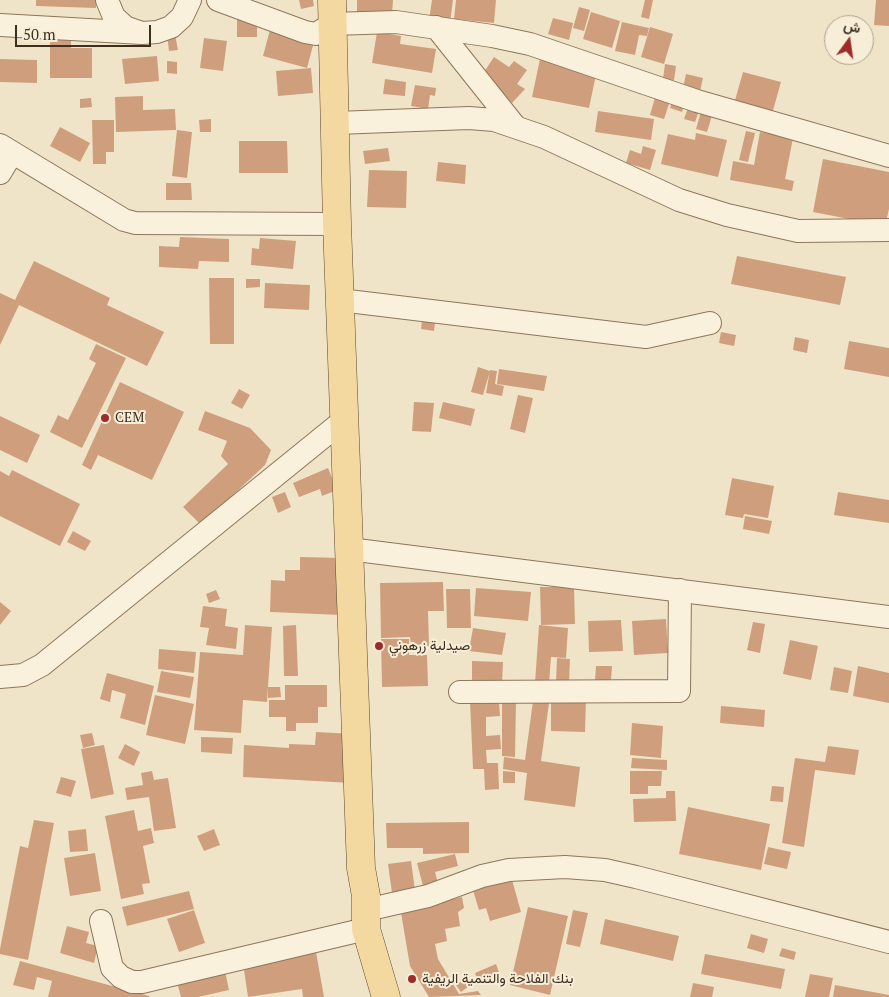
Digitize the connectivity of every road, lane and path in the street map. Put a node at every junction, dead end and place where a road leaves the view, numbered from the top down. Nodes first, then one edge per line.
1 (107, 0) edge
2 (190, 0) edge
3 (218, 0) edge
4 (332, 12) edge
5 (0, 25) edge
6 (436, 27) junction
7 (142, 32) junction
8 (336, 123) junction
9 (514, 125) junction
10 (6, 149) edge
11 (889, 156) edge
12 (0, 173) edge
13 (337, 224) junction
14 (889, 230) edge
15 (340, 300) junction
16 (710, 323) dead end
17 (344, 420) junction
18 (349, 549) junction
19 (680, 590) junction
20 (889, 617) edge
21 (0, 677) edge
22 (460, 692) dead end
23 (366, 919) junction
24 (100, 921) dead end
25 (889, 942) edge
26 (386, 997) edge

1 - 7 street
2 - 7 street
3 - 4 street
4 - 6 street
4 - 8 main road
5 - 7 street
6 - 9 street
6 - 11 street
8 - 9 street
8 - 13 main road
9 - 14 street
10 - 12 street
10 - 13 street
13 - 15 main road
15 - 16 street
15 - 17 main road
17 - 18 main road
17 - 21 street
18 - 19 street
18 - 23 main road
19 - 20 street
19 - 22 street
23 - 24 street
23 - 25 street
23 - 26 main road

